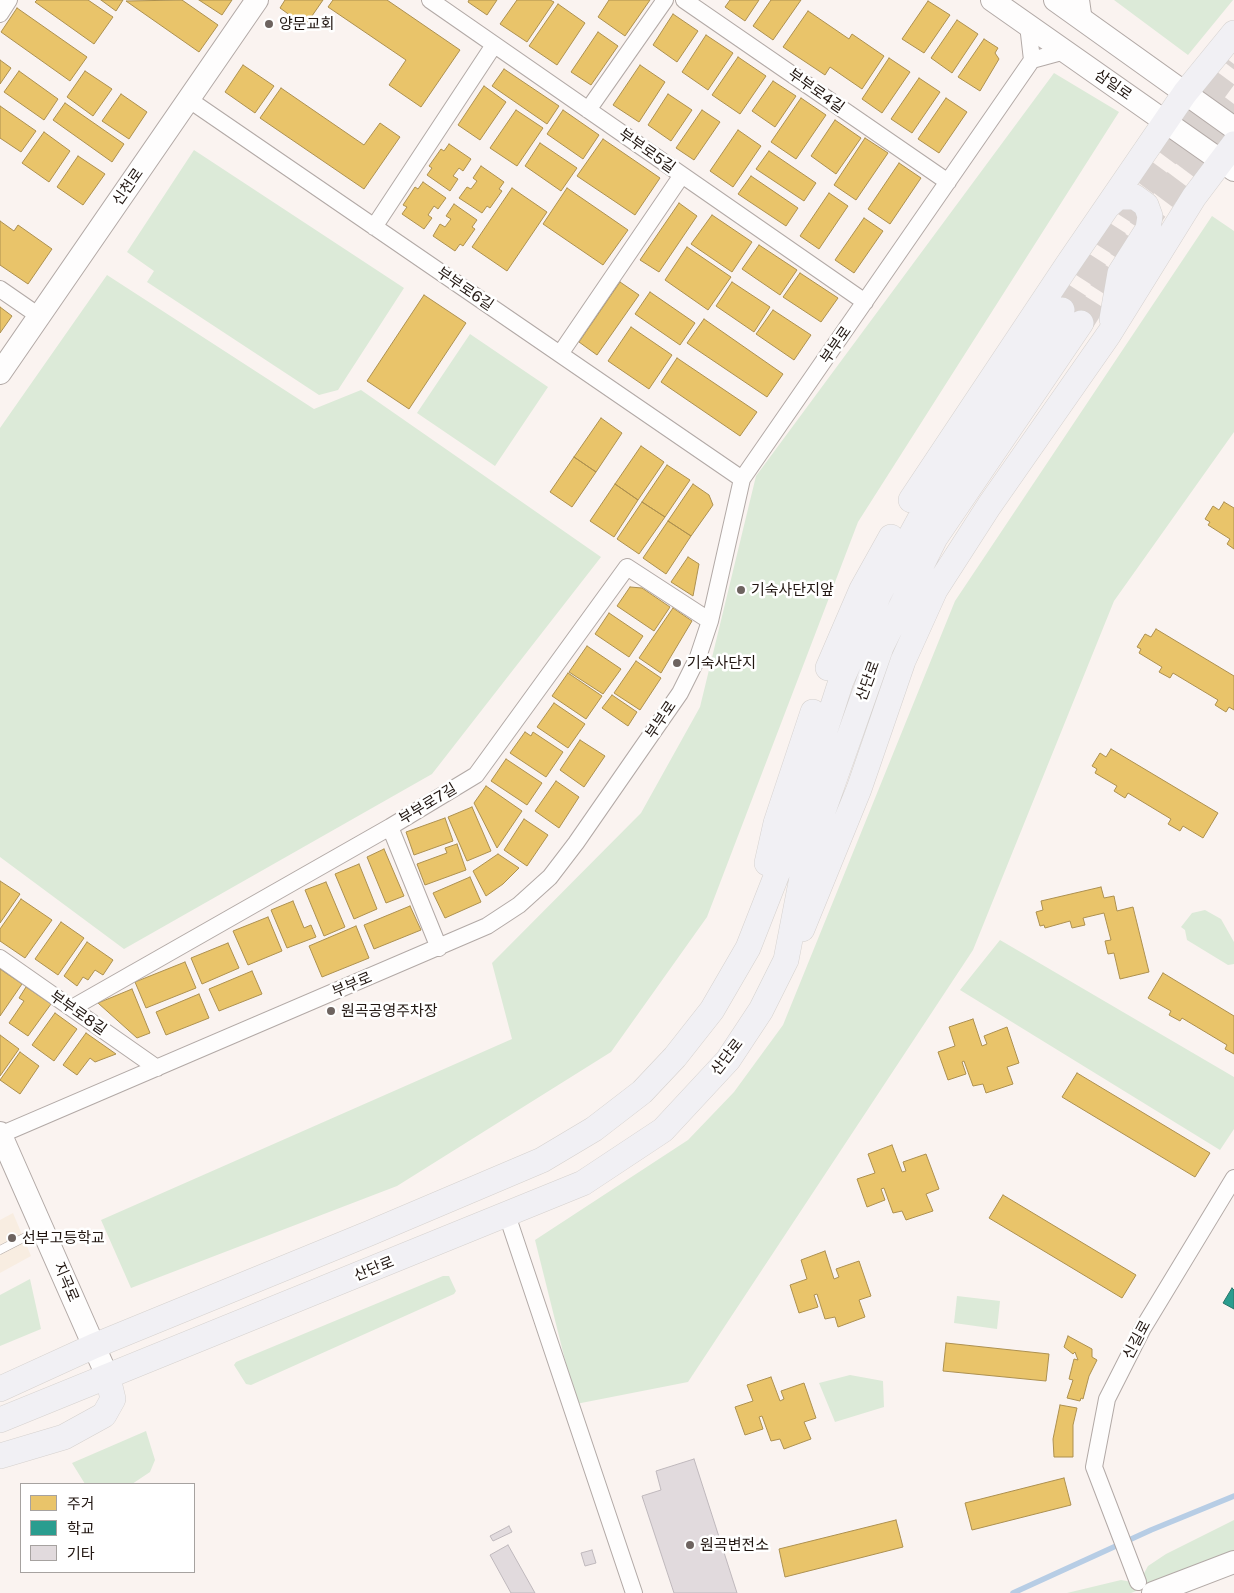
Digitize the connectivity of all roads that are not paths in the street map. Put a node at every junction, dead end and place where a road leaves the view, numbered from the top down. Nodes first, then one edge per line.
1 (9, 0) edge
2 (256, 0) edge
3 (430, 0) edge
4 (666, 0) edge
5 (684, 0) edge
6 (992, 0) edge
7 (1055, 0) edge
8 (1082, 10) edge
9 (0, 14) edge
10 (1028, 25) junction
11 (1234, 33) edge
12 (494, 44) junction
13 (1065, 51) junction
14 (1032, 60) junction
15 (1185, 93) junction
16 (188, 100) junction
17 (588, 110) junction
18 (1165, 122) junction
19 (1234, 128) edge
20 (1230, 159) edge
21 (682, 175) junction
22 (948, 182) junction
23 (1108, 207) junction
24 (374, 227) junction
25 (0, 289) edge
26 (865, 302) junction
27 (39, 316) junction
28 (1109, 334) junction
29 (560, 354) junction
30 (0, 373) edge
31 (742, 480) junction
32 (710, 621) junction
33 (390, 827) junction
34 (439, 948) junction
35 (748, 948) junction
36 (0, 958) edge
37 (786, 960) junction
38 (72, 1008) junction
39 (157, 1068) junction
40 (1, 1134) edge
41 (1234, 1178) edge
42 (506, 1215) junction
43 (43, 1228) junction
44 (0, 1250) edge
45 (94, 1346) junction
46 (108, 1378) junction
47 (0, 1389) edge
48 (0, 1420) edge
49 (0, 1456) edge
50 (1234, 1562) edge
51 (1146, 1588) edge
52 (634, 1593) edge

1 - 9 street
2 - 16 street, 신천로
3 - 12 street, 부부로5길
4 - 17 street
5 - 22 street, 부부로4길
6 - 10 street, 삼일로
7 - 8 street
8 - 15 street
10 - 13 street, 삼일로
10 - 14 street
11 - 15 main road
12 - 17 street, 부부로5길
12 - 24 street
13 - 14 street
13 - 18 street, 삼일로
14 - 22 street, 부부로
15 - 18 main road
15 - 19 street
16 - 24 street, 부부로6길
16 - 27 street, 신천로
17 - 21 street, 부부로5길
18 - 20 street, 삼일로
18 - 23 main road
20 - 28 main road
21 - 26 street, 부부로5길
21 - 29 street
22 - 26 street, 부부로
23 - 28 main road
23 - 35 main road
24 - 29 street, 부부로6길
25 - 27 street
26 - 31 street, 부부로
27 - 30 street, 신천로
28 - 37 main road
29 - 31 street, 부부로6길
31 - 32 street, 부부로
32 - 33 street, 부부로7길
32 - 34 street, 부부로
33 - 34 street
33 - 38 street, 부부로7길
34 - 39 street, 부부로
35 - 37 main road, 산단로
35 - 45 main road, 산단로
36 - 38 street, 부부로8길
37 - 42 main road, 산단로
38 - 39 street, 부부로8길
39 - 40 street, 부부로
40 - 43 street, 지곡로
41 - 51 street, 신길로
42 - 46 main road, 산단로
42 - 52 street
43 - 44 lane
43 - 45 street, 지곡로
45 - 46 street, 지곡로
45 - 47 main road, 산단로
46 - 48 main road, 산단로
46 - 49 main road
50 - 51 street

